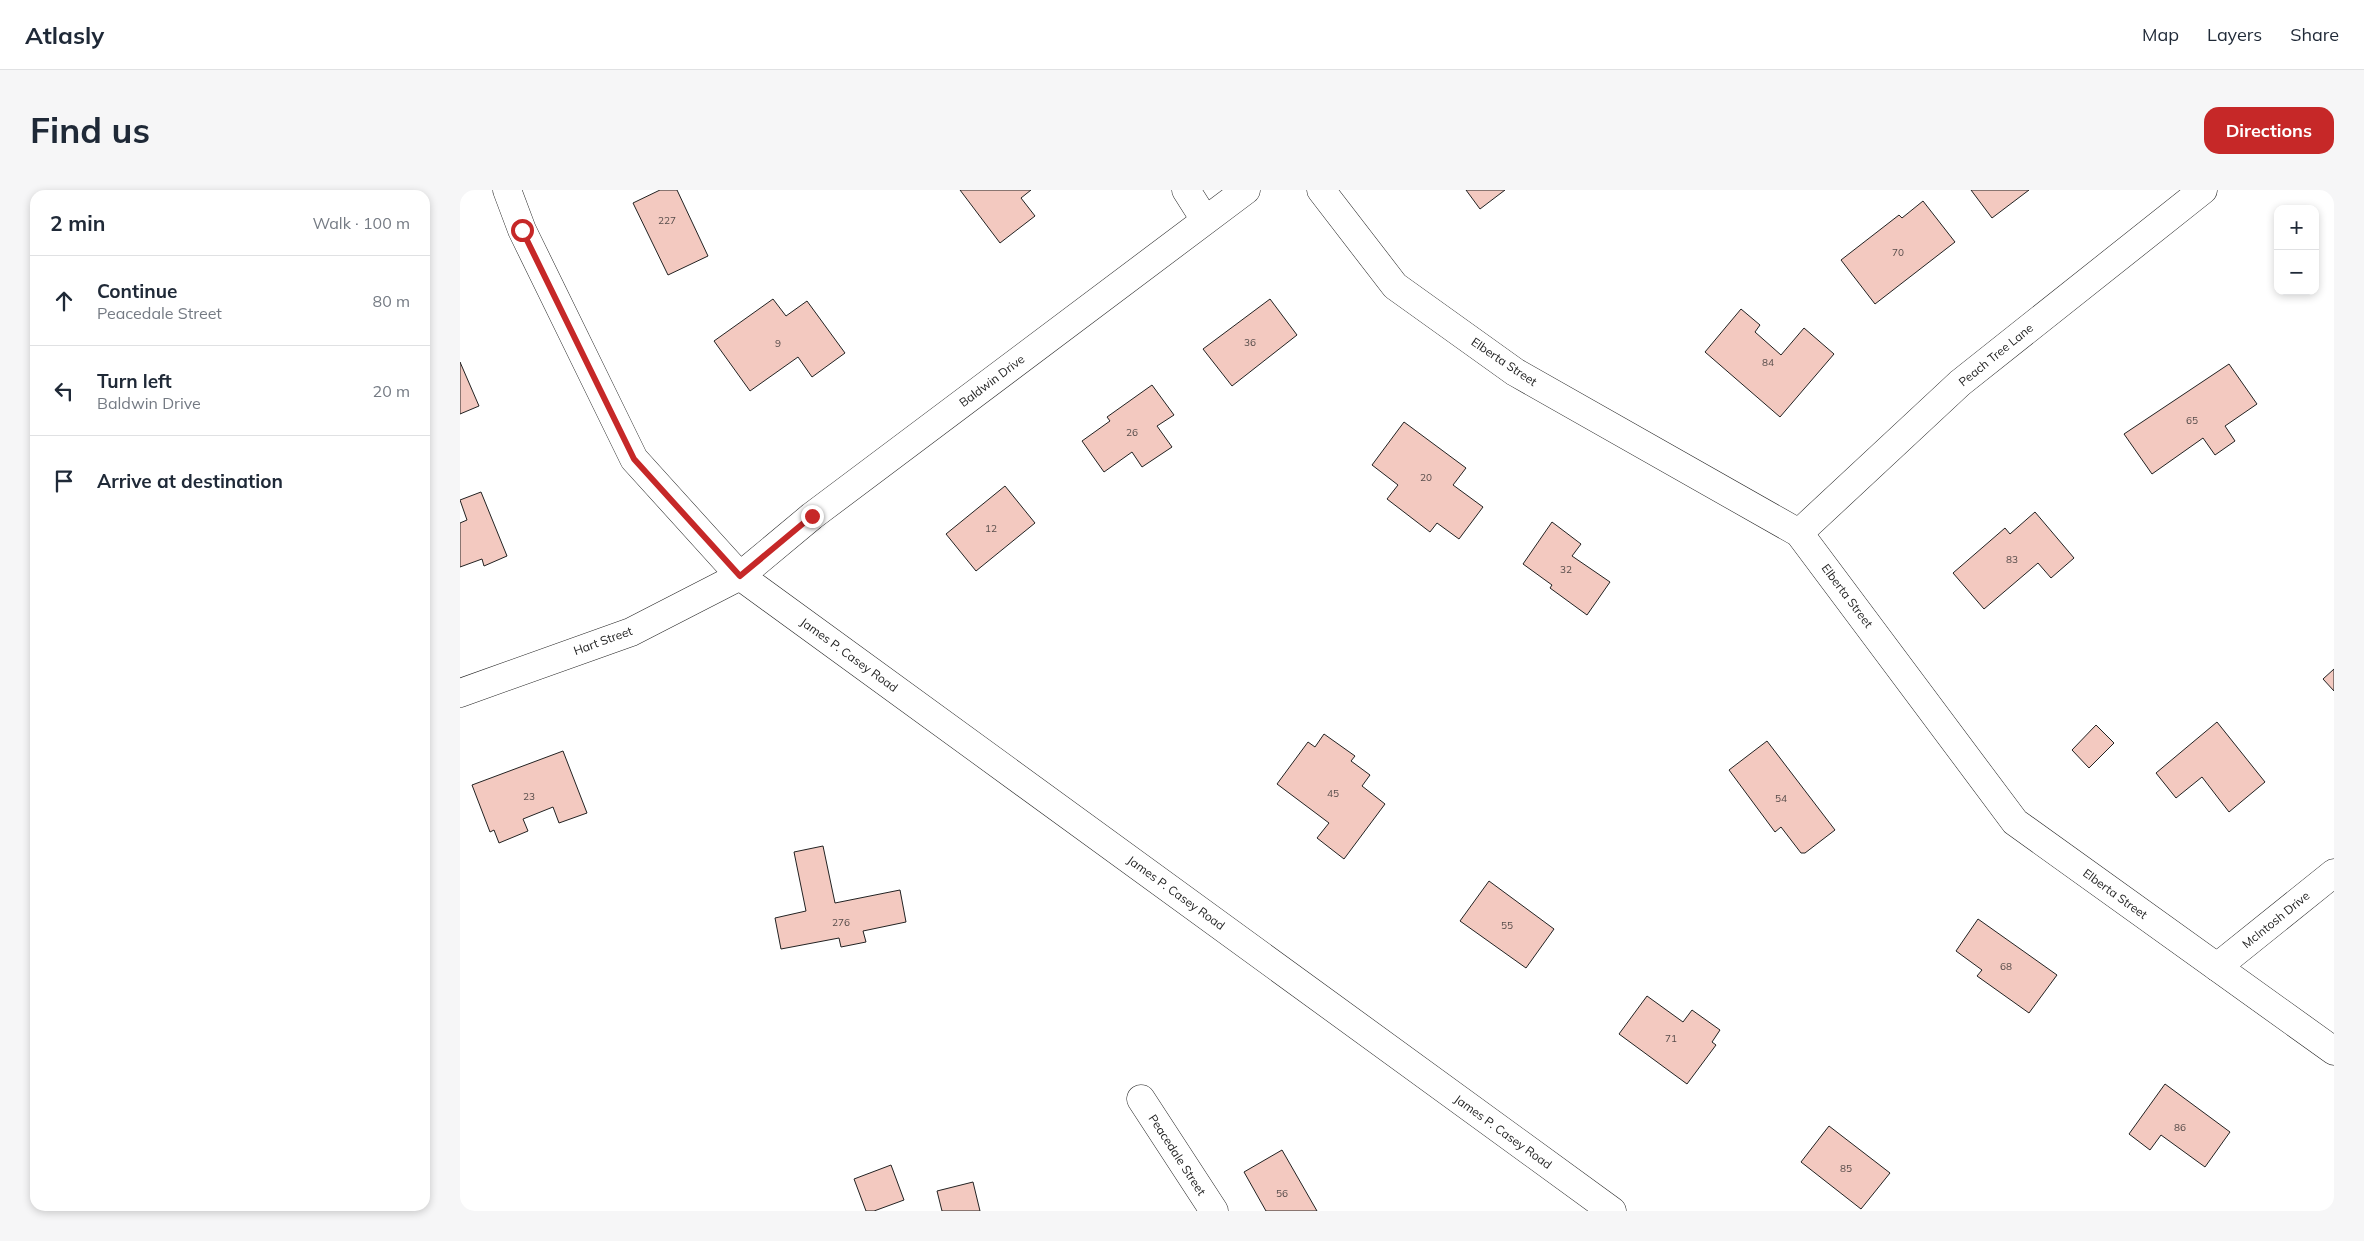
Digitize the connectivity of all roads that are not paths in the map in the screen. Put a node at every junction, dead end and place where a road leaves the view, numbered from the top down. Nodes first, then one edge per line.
1 (507, 190) edge
2 (1186, 190) edge
3 (1246, 190) edge
4 (1321, 190) edge
5 (2203, 190) edge
6 (1205, 220) junction
7 (1799, 533) junction
8 (740, 576) junction
9 (460, 693) edge
10 (2334, 873) edge
11 (2217, 967) junction
12 (2334, 1051) edge
13 (1140, 1099) dead end
14 (1214, 1211) edge
15 (1612, 1211) edge

1 - 8 street
2 - 6 street
3 - 6 street, Baldwin Drive
4 - 7 street, Elberta Street
5 - 7 street, Peach Tree Lane
6 - 8 street, Baldwin Drive
7 - 11 street, Elberta Street
8 - 9 street, Hart Street
8 - 15 street, James P. Casey Road
10 - 11 street, McIntosh Drive
11 - 12 street, Elberta Street
13 - 14 street, Peacedale Street

